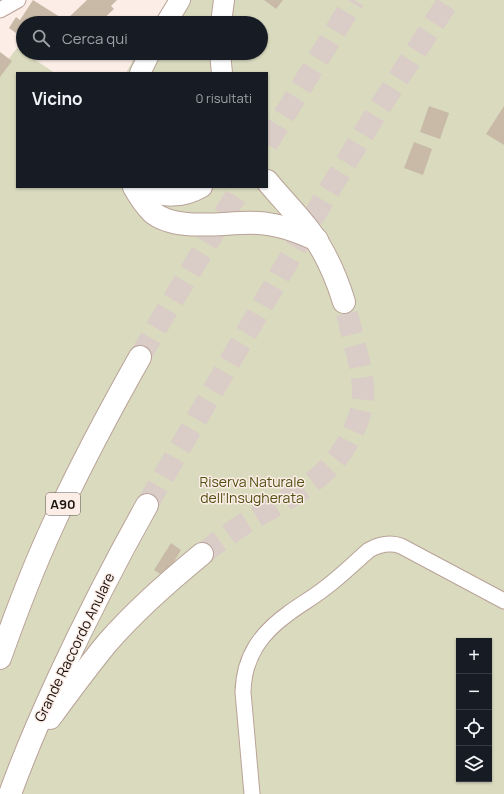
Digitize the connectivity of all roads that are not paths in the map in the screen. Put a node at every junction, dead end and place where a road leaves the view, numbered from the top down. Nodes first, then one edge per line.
1 (18, 0) edge
2 (180, 0) edge
3 (224, 0) edge
4 (0, 10) edge
5 (170, 16) edge
6 (222, 16) edge
7 (146, 60) edge
8 (221, 60) edge
9 (140, 72) edge
10 (222, 72) edge
11 (268, 182) edge
12 (135, 188) edge
13 (144, 188) edge
14 (200, 188) edge
15 (317, 240) junction
16 (344, 302) tunnel mouth
17 (140, 357) tunnel mouth
18 (147, 505) tunnel mouth
19 (202, 554) tunnel mouth
20 (504, 601) edge
21 (0, 658) edge
22 (28, 747) junction
23 (10, 794) edge
24 (252, 794) edge

1 - 4 street
2 - 5 main road
3 - 6 main road
7 - 9 main road
8 - 10 main road
11 - 15 highway
12 - 15 highway
13 - 14 main road
15 - 16 highway
17 - 21 highway, A90
18 - 22 highway, Grande Raccordo Anulare
19 - 22 highway
20 - 24 street
22 - 23 highway, Grande Raccordo Anulare

